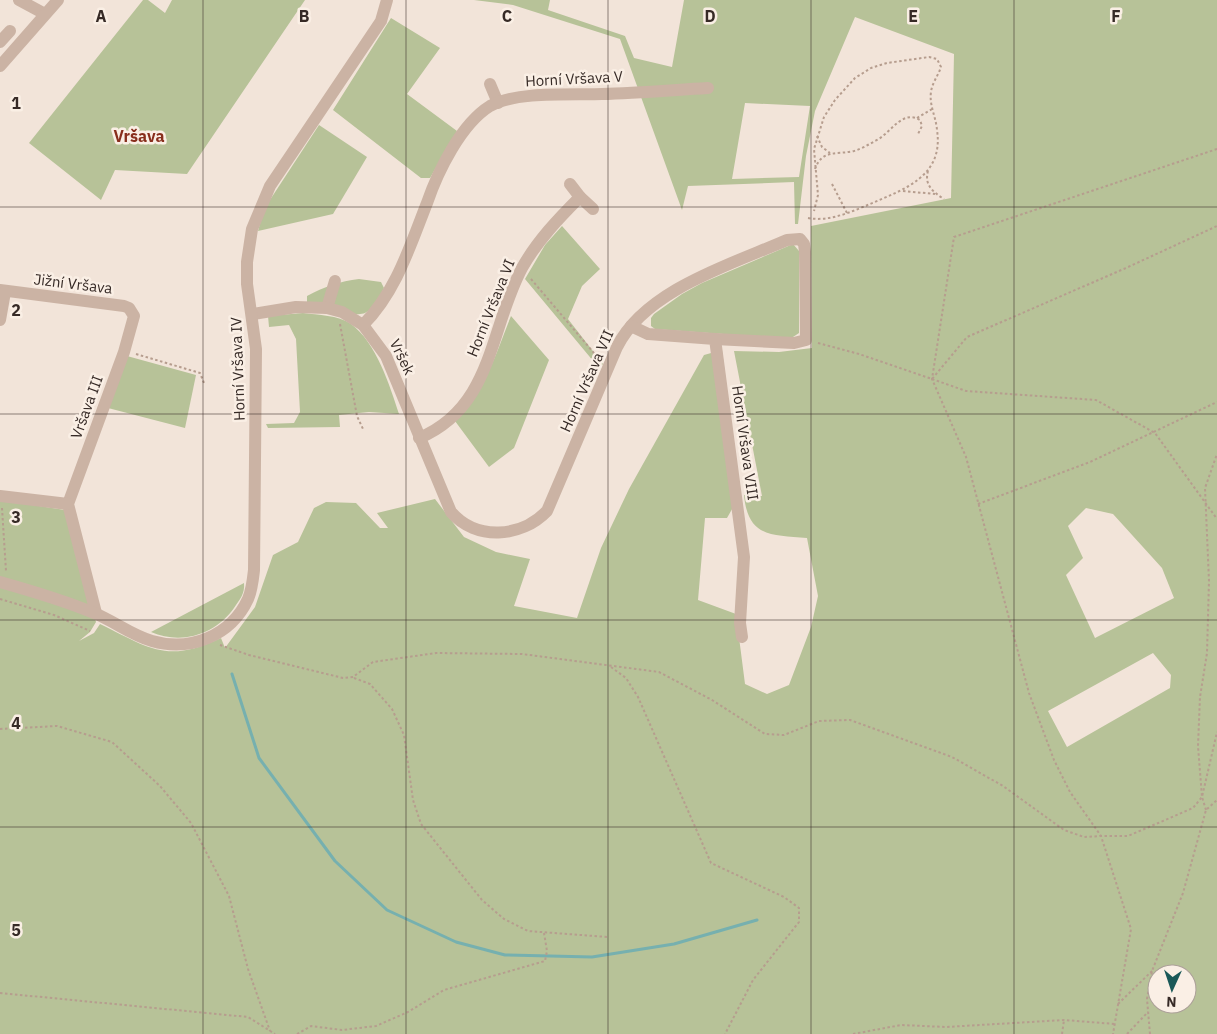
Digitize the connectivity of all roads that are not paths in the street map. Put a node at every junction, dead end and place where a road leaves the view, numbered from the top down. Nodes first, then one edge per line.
1 (19, 0) edge
2 (58, 0) edge
3 (387, 0) edge
4 (45, 14) junction
5 (10, 31) dead end
6 (0, 42) edge
7 (0, 66) edge
8 (490, 84) dead end
9 (708, 88) dead end
10 (498, 103) junction
11 (570, 184) dead end
12 (580, 197) junction
13 (593, 209) dead end
14 (335, 281) dead end
15 (2, 291) edge
16 (332, 309) junction
17 (253, 314) junction
18 (0, 320) edge
19 (135, 321) joint
20 (363, 325) junction
21 (631, 326) junction
22 (715, 339) junction
23 (419, 438) junction
24 (1, 496) edge
25 (68, 504) junction
26 (451, 512) joint
27 (4, 583) edge
28 (96, 613) junction
29 (742, 637) dead end

1 - 4 street
2 - 4 street
3 - 17 street, Horní Vršava IV
4 - 7 street
5 - 6 street
8 - 10 street
9 - 10 street, Horní Vršava V
10 - 20 street, Horní Vršava V
11 - 12 street
12 - 13 street
12 - 23 street, Horní Vršava VI
14 - 16 street
15 - 18 street
15 - 19 street, Jižní Vršava
16 - 17 street, Vršek
16 - 20 street, Vršek
17 - 28 street, Horní Vršava IV
19 - 25 street, Vršava III
20 - 23 street, Vršek
21 - 22 street
21 - 22 street, Horní Vršava VII
21 - 26 street, Horní Vršava VII
22 - 29 street, Horní Vršava VIII
23 - 26 street, Vršek
24 - 25 street
25 - 28 street
27 - 28 street, Horní Vršava IV

